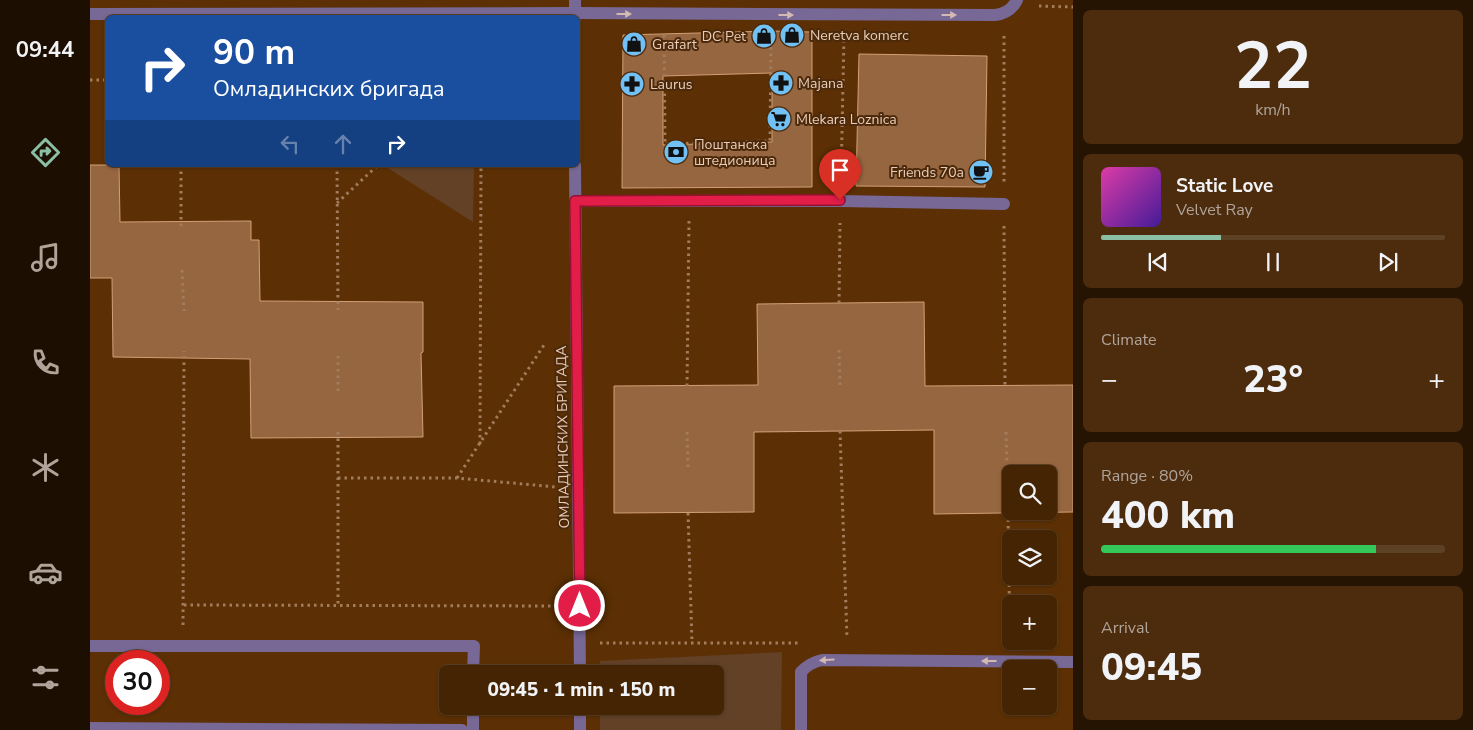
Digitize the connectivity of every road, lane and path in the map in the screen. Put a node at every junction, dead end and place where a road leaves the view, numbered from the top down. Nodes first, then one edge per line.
1 (575, 0) edge
2 (1012, 7) edge
3 (1073, 7) edge
4 (90, 14) edge
5 (575, 15) edge
6 (845, 15) junction
7 (771, 28) dead end
8 (664, 29) dead end
9 (90, 80) edge
10 (105, 80) edge
11 (181, 167) edge
12 (337, 167) edge
13 (376, 167) edge
14 (481, 167) edge
15 (575, 167) edge
16 (840, 200) junction
17 (575, 201) junction
18 (689, 201) junction
19 (337, 203) junction
20 (1004, 204) junction
21 (182, 229) dead end
22 (182, 270) dead end
23 (839, 303) dead end
24 (338, 310) dead end
25 (184, 311) dead end
26 (544, 345) dead end
27 (839, 350) dead end
28 (184, 351) dead end
29 (338, 353) dead end
30 (687, 386) dead end
31 (840, 386) dead end
32 (1005, 386) dead end
33 (338, 391) dead end
34 (840, 431) dead end
35 (338, 432) dead end
36 (687, 432) dead end
37 (1006, 432) dead end
38 (480, 444) junction
39 (1007, 465) edge
40 (688, 468) dead end
41 (338, 478) junction
42 (457, 478) junction
43 (579, 489) junction
44 (688, 513) dead end
45 (1008, 520) edge
46 (1009, 595) edge
47 (184, 605) junction
48 (338, 605) junction
49 (580, 606) junction
50 (847, 642) dead end
51 (692, 643) dead end
52 (90, 646) edge
53 (182, 646) junction
54 (1073, 662) edge
55 (473, 665) edge
56 (580, 665) edge
57 (473, 715) edge
58 (580, 715) edge
59 (90, 728) edge
60 (462, 730) edge
61 (473, 730) edge
62 (580, 730) edge
63 (801, 730) edge

1 - 5 street
2 - 3 path
6 -> 2 street
2 - 20 path
4 - 5 street
5 -> 6 street
6 - 16 path
7 - 8 path
9 - 10 path
11 - 21 path
12 - 19 path
13 - 19 path
14 - 38 path
15 - 17 street, ОМЛАДИНСКИХ БРИГАДА
16 - 18 street
16 - 20 street
16 - 23 path
17 - 18 street
17 - 43 street, ОМЛАДИНСКИХ БРИГАДА
18 - 30 path
19 - 24 path
20 - 32 path
22 - 25 path
26 - 38 path
27 - 31 path
28 - 47 path
29 - 33 path
34 - 50 path
35 - 41 path
36 - 40 path
37 - 39 path
38 - 42 path
41 - 42 path
41 - 48 path
42 - 43 path
43 - 49 street, ОМЛАДИНСКИХ БРИГАДА
44 - 51 path
45 - 46 path
47 - 48 path
47 - 53 path
48 - 49 path
49 - 56 street, ОМЛАДИНСКИХ БРИГАДА
52 - 53 street
53 - 55 street
54 -> 63 street
57 - 61 street
58 - 62 street
59 - 60 street

